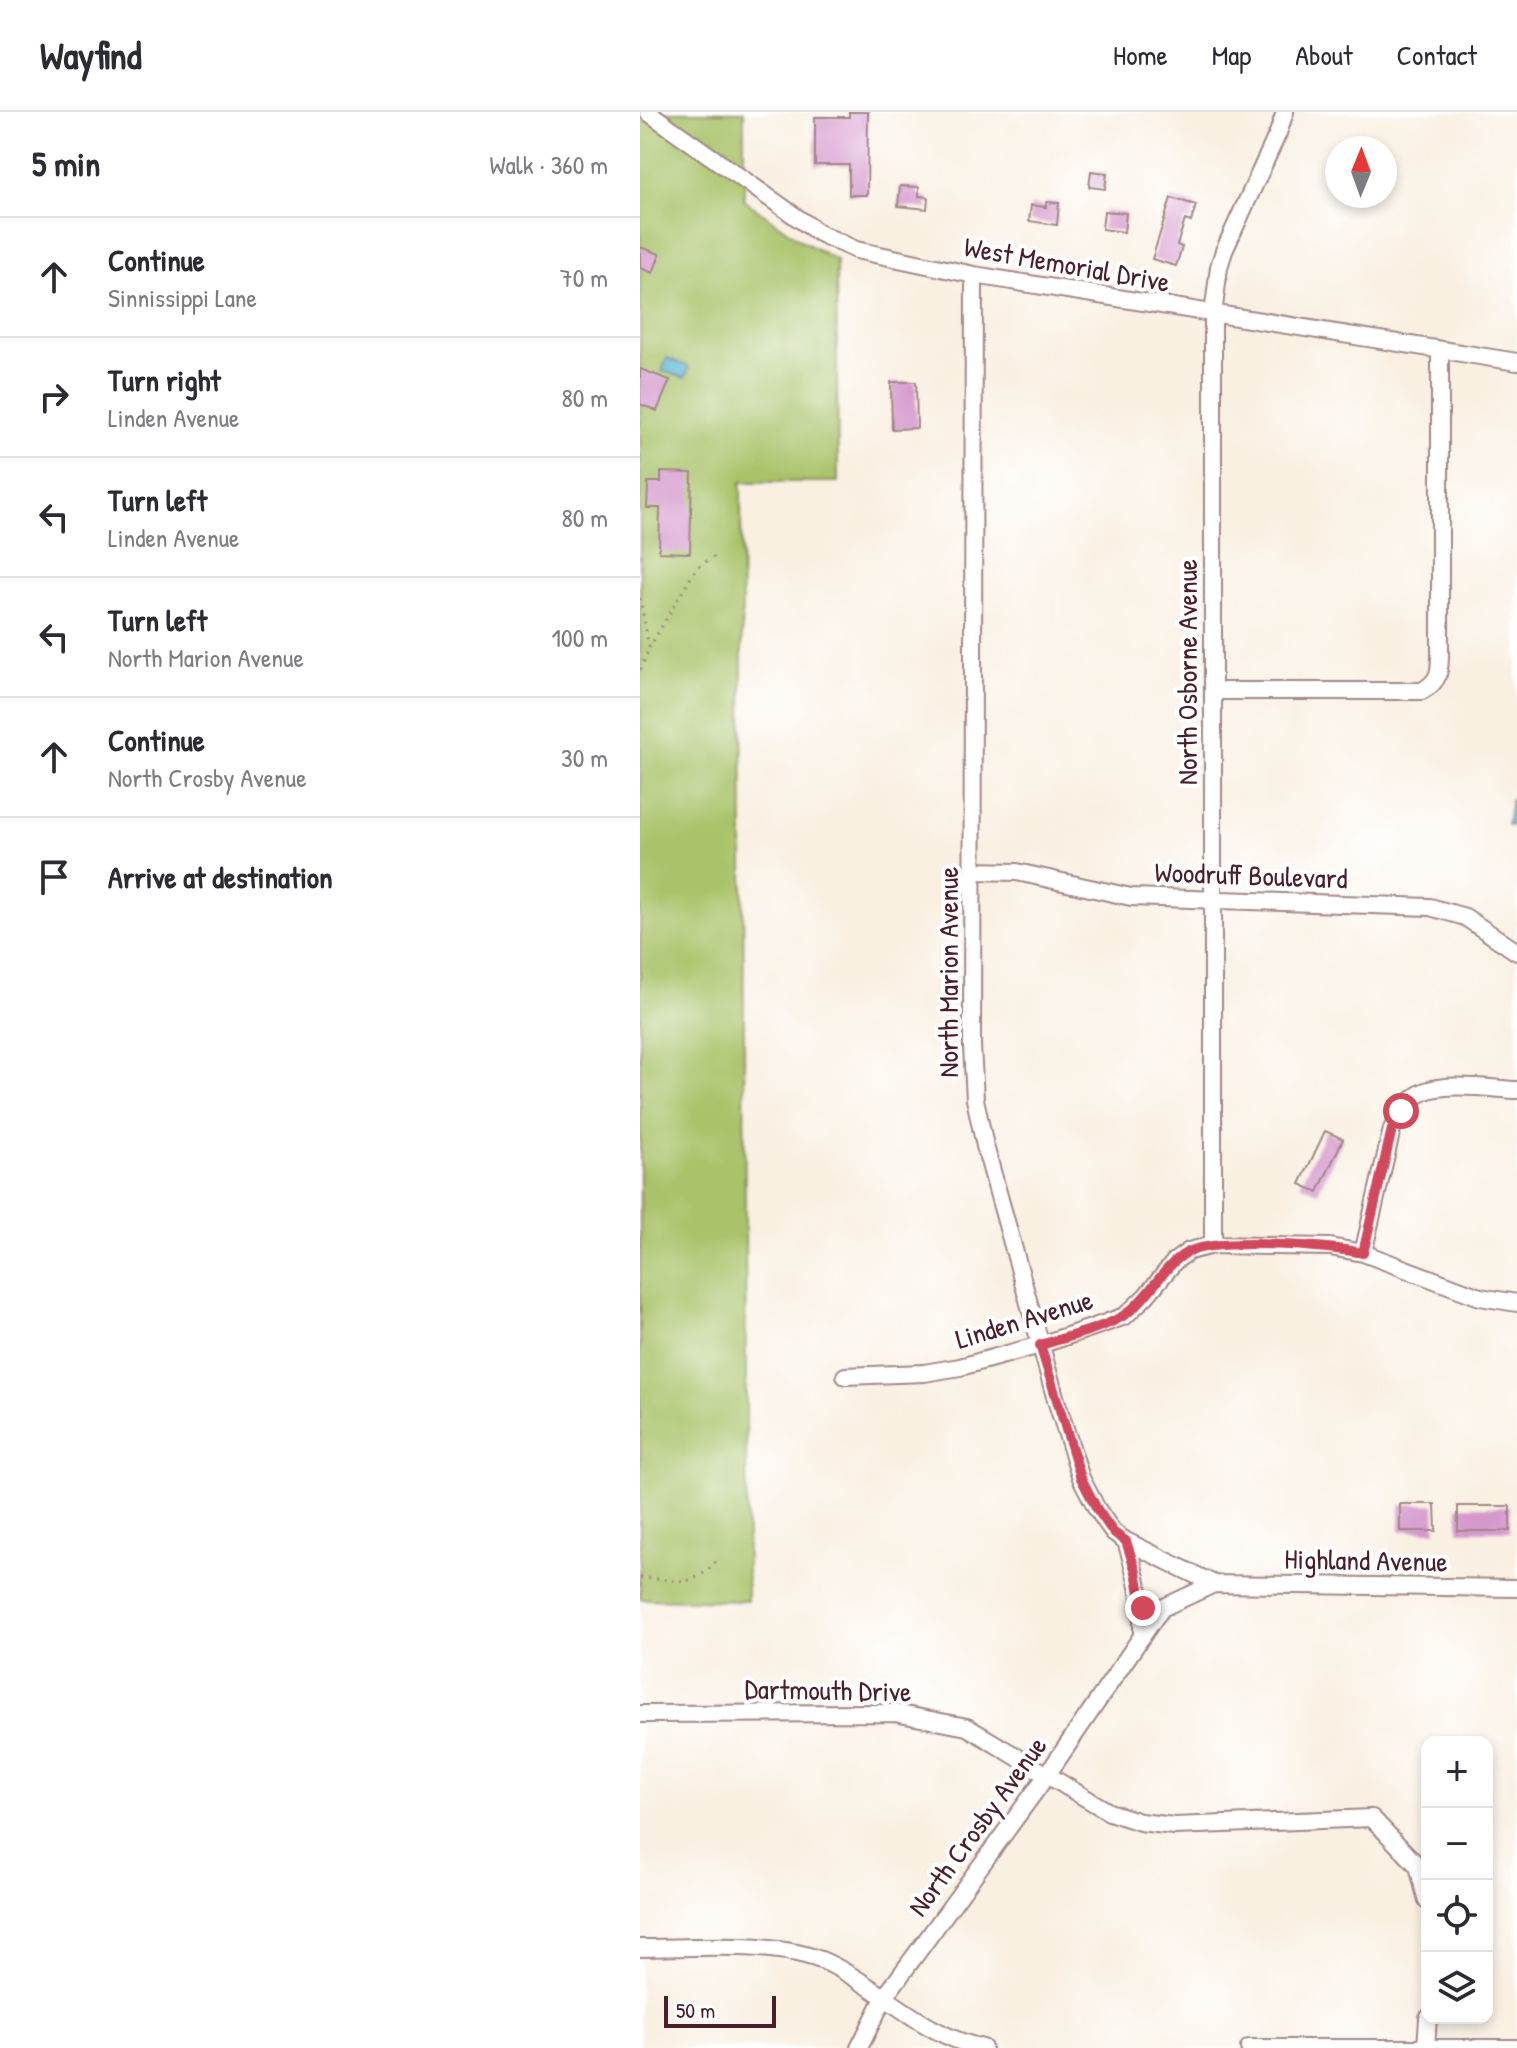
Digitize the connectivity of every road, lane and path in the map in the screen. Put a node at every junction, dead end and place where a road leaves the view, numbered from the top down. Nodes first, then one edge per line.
1 (648, 112) edge
2 (1285, 112) edge
3 (974, 275) junction
4 (1213, 315) junction
5 (1440, 350) junction
6 (1517, 362) edge
7 (715, 556) dead end
8 (640, 598) edge
9 (649, 648) junction
10 (640, 671) edge
11 (1213, 691) junction
12 (973, 871) junction
13 (1213, 900) junction
14 (1517, 952) edge
15 (1517, 1090) edge
16 (1213, 1245) junction
17 (1363, 1253) junction
18 (1517, 1303) edge
19 (1040, 1345) junction
20 (845, 1376) dead end
21 (1126, 1541) junction
22 (718, 1559) dead end
23 (640, 1578) edge
24 (1214, 1584) junction
25 (1517, 1588) edge
26 (1142, 1636) junction
27 (640, 1714) edge
28 (1047, 1775) junction
29 (1422, 1880) edge
30 (640, 1948) edge
31 (884, 1998) junction
32 (1428, 2024) edge
33 (859, 2048) edge
34 (983, 2048) edge
35 (1249, 2048) edge
36 (1426, 2048) edge
37 (1517, 2048) edge

1 - 3 street, West Memorial Drive
2 - 4 street, North Osborne Avenue
3 - 4 street, West Memorial Drive
3 - 12 street, North Marion Avenue
4 - 5 street, West Memorial Drive
4 - 11 street, North Osborne Avenue
5 - 6 street, West Memorial Drive
5 - 11 street
7 - 9 path
8 - 9 path
9 - 10 path
11 - 13 street, North Osborne Avenue
12 - 13 street, Woodruff Boulevard
12 - 19 street, North Marion Avenue
13 - 14 street, Woodruff Boulevard
13 - 16 street, North Osborne Avenue
15 - 17 street
16 - 17 street, Linden Avenue
16 - 19 street, Linden Avenue
17 - 18 street, Linden Avenue
19 - 20 street, Linden Avenue
19 - 21 street, North Marion Avenue
21 - 24 street, North Marion Avenue
21 - 26 street
22 - 23 path
24 - 25 street, Highland Avenue
24 - 26 street, North Crosby Avenue
26 - 28 street, North Crosby Avenue
27 - 28 street, Dartmouth Drive
28 - 29 street, Dartmouth Drive
28 - 31 street, North Crosby Avenue
30 - 31 street
31 - 33 street, North Crosby Avenue
31 - 34 street
32 - 36 street
35 - 36 street
36 - 37 street

